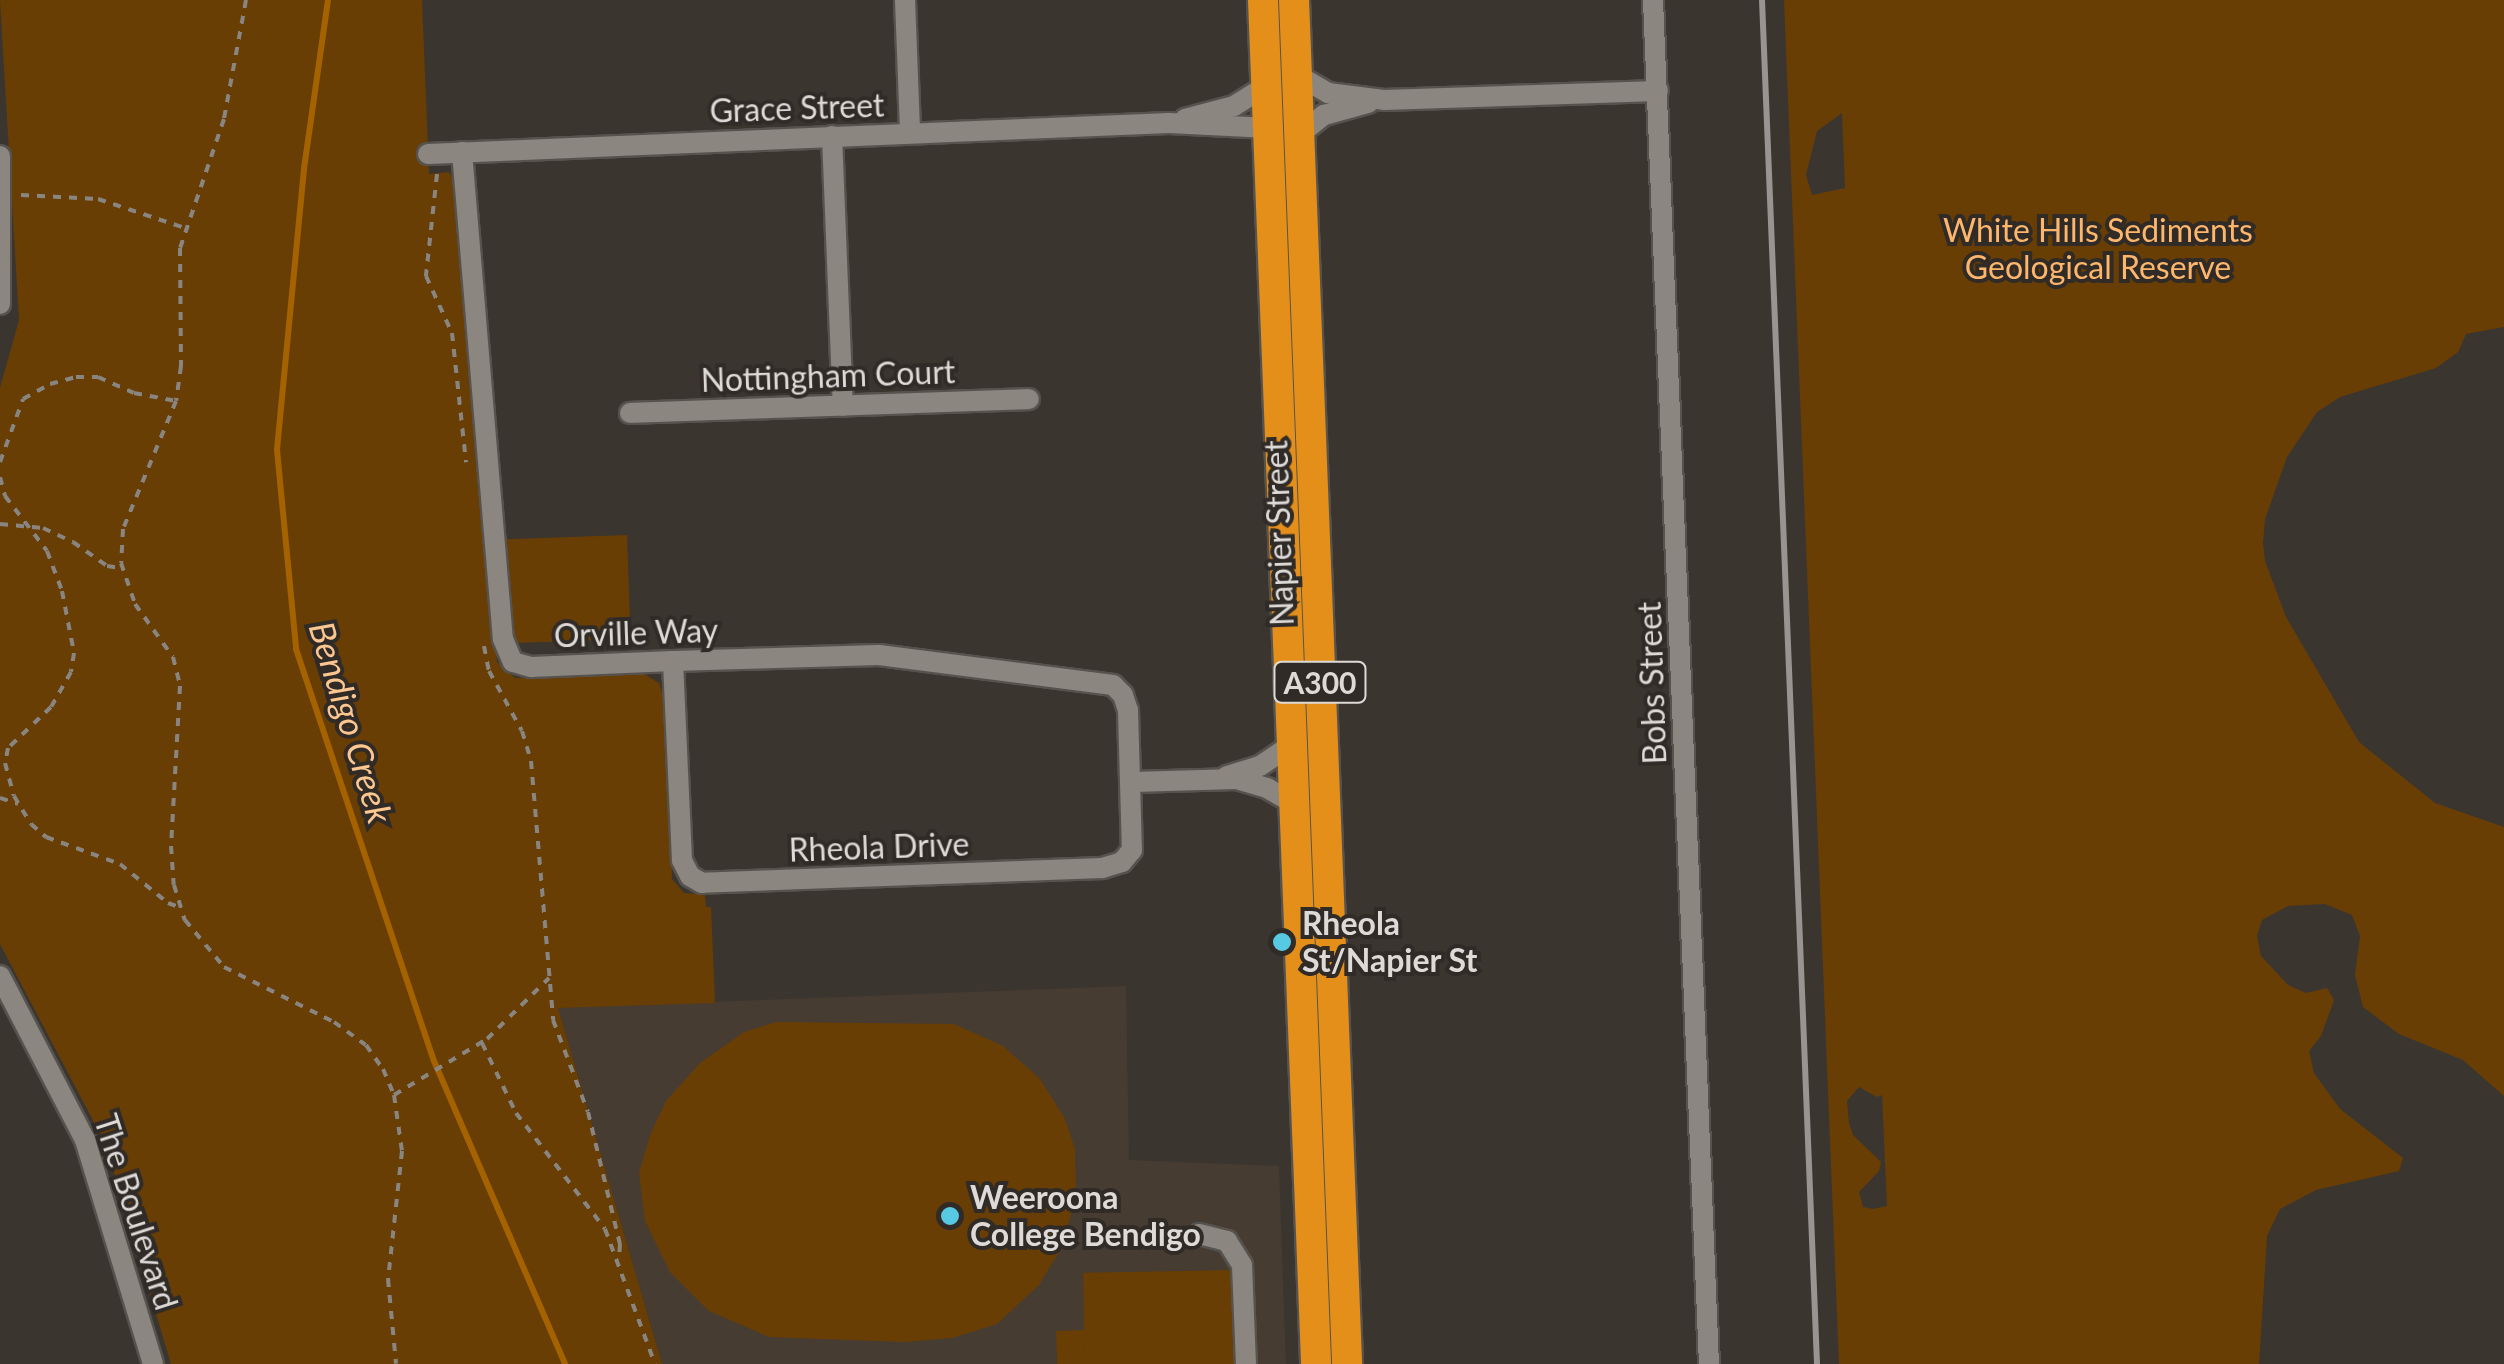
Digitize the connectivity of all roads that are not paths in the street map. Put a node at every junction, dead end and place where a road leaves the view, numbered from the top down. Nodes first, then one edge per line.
1 (905, 0) edge
2 (1263, 0) edge
3 (1286, 0) edge
4 (1294, 0) edge
5 (1653, 0) edge
6 (1297, 76) junction
7 (1267, 85) junction
8 (1658, 91) junction
9 (1384, 100) junction
10 (1169, 123) junction
11 (1284, 131) junction
12 (910, 133) junction
13 (832, 136) junction
14 (462, 152) junction
15 (432, 153) road end
16 (0, 156) edge
17 (1, 199) edge
18 (0, 304) edge
19 (1029, 400) dead end
20 (843, 406) junction
21 (630, 412) dead end
22 (673, 661) junction
23 (1293, 744) junction
24 (1215, 778) junction
25 (1324, 780) junction
26 (1133, 782) junction
27 (1296, 806) junction
28 (1300, 932) junction
29 (0, 976) edge
30 (1199, 1234) dead end
31 (1346, 1361) edge
32 (153, 1364) edge
33 (1246, 1364) edge
34 (1316, 1364) edge
35 (1709, 1364) edge

1 - 12 street
2 - 7 highway, Napier Street / A300
3 - 11 highway
4 - 6 highway, Napier Street / A300
5 - 8 street, Bobs Street
6 - 9 street
6 - 11 highway, Napier Street / A300
7 - 10 street, Grace Street
7 - 11 highway, Napier Street / A300
8 - 9 street
8 - 35 street, Bobs Street
9 - 11 street
10 - 11 street, Grace Street
10 - 12 street, Grace Street
11 - 23 highway, Napier Street / A300
11 - 25 highway, Napier Street / A300
12 - 13 street, Grace Street
13 - 14 street, Grace Street
13 - 20 street
14 - 15 street, Grace Street
14 - 22 street, Orville Way
16 - 17 street
17 - 18 street
19 - 20 street, Nottingham Court
20 - 21 street, Nottingham Court
22 - 26 street, Orville Way
22 - 26 street, Rheola Drive
23 - 24 street
23 - 27 highway, Napier Street / A300
24 - 26 street
24 - 27 street
25 - 28 highway
25 - 31 highway, Napier Street / A300
27 - 28 highway, Napier Street / A300
28 - 34 highway, Napier Street / A300
29 - 32 street, The Boulevard
30 - 33 street

